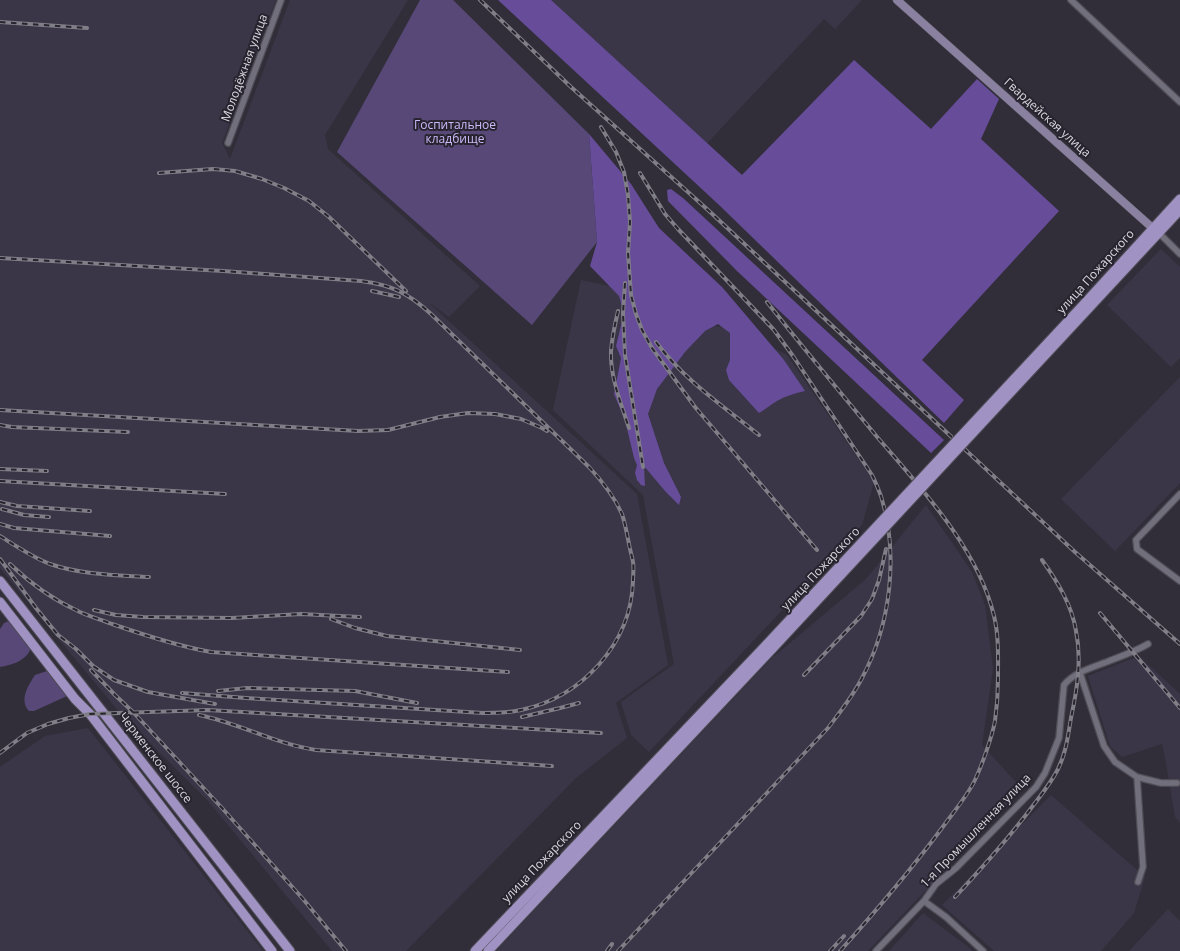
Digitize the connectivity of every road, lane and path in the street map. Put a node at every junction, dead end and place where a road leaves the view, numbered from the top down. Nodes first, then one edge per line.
1 (280, 0) edge
2 (897, 0) edge
3 (1071, 0) edge
4 (1180, 102) edge
5 (228, 144) dead end
6 (1180, 199) edge
7 (1180, 210) edge
8 (1156, 230) junction
9 (1180, 254) edge
10 (1180, 494) edge
11 (0, 581) edge
12 (1180, 581) edge
13 (0, 602) edge
14 (1148, 644) dead end
15 (770, 646) junction
16 (1080, 673) junction
17 (1137, 777) junction
18 (1177, 783) dead end
19 (1138, 882) dead end
20 (924, 901) junction
21 (272, 951) edge
22 (290, 951) edge
23 (475, 951) edge
24 (488, 951) edge
25 (876, 951) edge
26 (983, 951) edge

1 - 5 street, Молодёжная улица
2 - 8 street, Гвардейская улица
3 - 4 street
6 - 8 main road, улица Пожарского
7 - 8 main road, улица Пожарского
8 - 9 street, Гвардейская улица
8 - 15 main road, улица Пожарского, bridge
10 - 12 street
11 - 22 main road, Черменское шоссе
13 - 21 main road, Черменское шоссе
14 - 16 street, 1-я Промышленная улица
15 - 23 main road, улица Пожарского
15 - 24 main road, улица Пожарского
16 - 17 street
16 - 20 street, 1-я Промышленная улица
17 - 18 street
17 - 19 street
20 - 25 street, 1-я Промышленная улица
20 - 26 street

